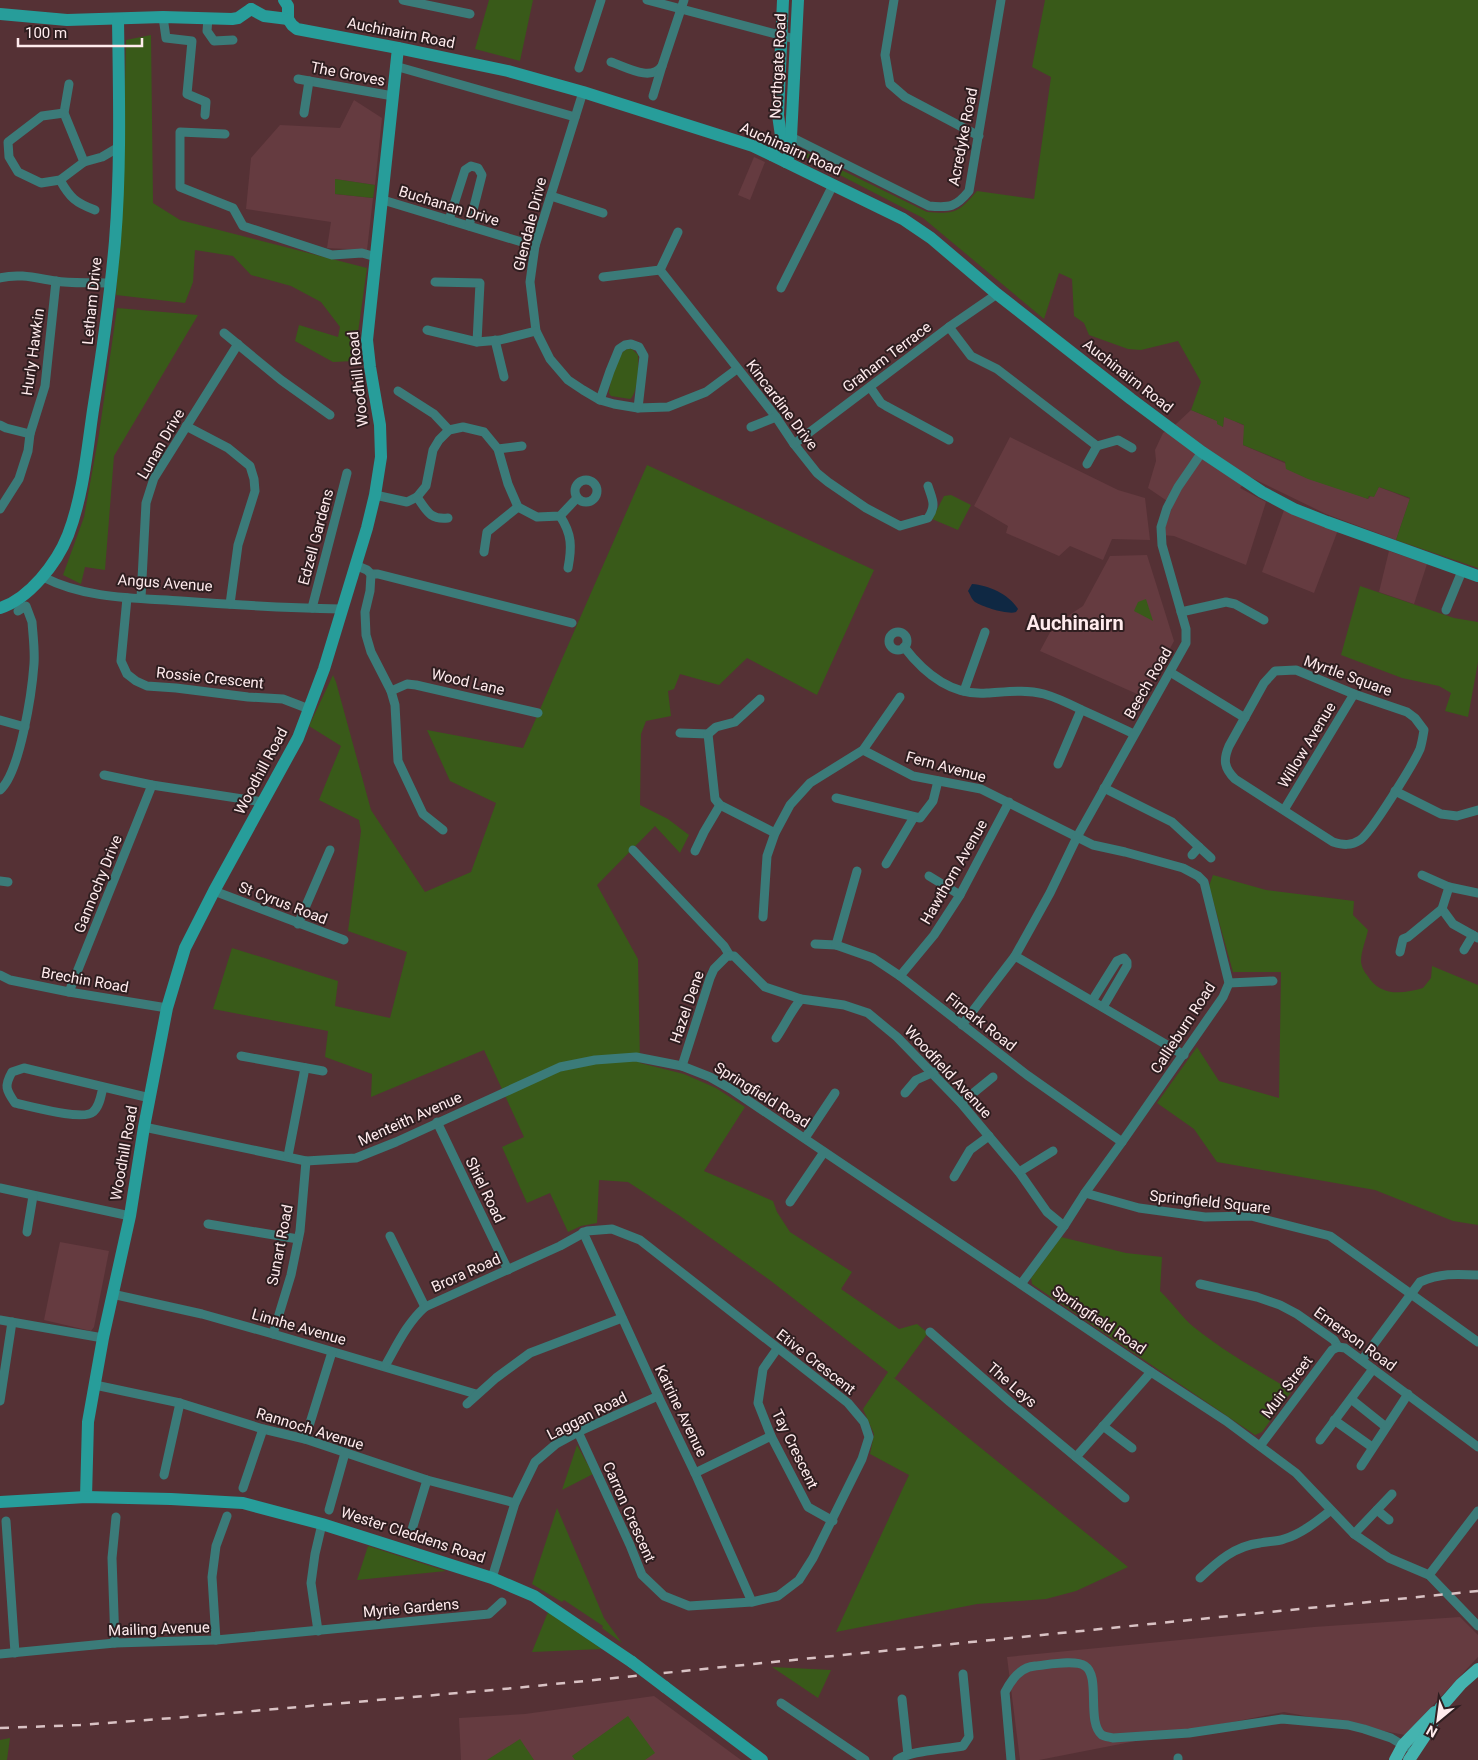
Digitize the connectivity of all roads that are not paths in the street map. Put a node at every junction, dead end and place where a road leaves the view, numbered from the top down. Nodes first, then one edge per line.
1 (284, 0) edge
2 (403, 0) edge
3 (601, 0) edge
4 (647, 0) edge
5 (783, 0) edge
6 (798, 0) edge
7 (894, 0) edge
8 (1001, 0) edge
9 (251, 4) edge
10 (683, 4) edge
11 (0, 14) edge
12 (470, 14) dead end
13 (163, 17) junction
14 (208, 18) junction
15 (118, 19) junction
16 (288, 19) junction
17 (781, 35) junction
18 (795, 39) junction
19 (233, 40) dead end
20 (398, 48) junction
21 (612, 62) dead end
22 (396, 66) junction
23 (662, 66) junction
24 (579, 68) dead end
25 (298, 79) dead end
26 (309, 81) junction
27 (68, 84) dead end
28 (583, 92) junction
29 (393, 96) junction
30 (653, 96) dead end
31 (64, 113) junction
32 (304, 113) dead end
33 (205, 115) dead end
34 (575, 117) junction
35 (225, 134) dead end
36 (979, 136) junction
37 (786, 137) junction
38 (119, 147) junction
39 (772, 155) junction
40 (84, 162) junction
41 (786, 162) junction
42 (60, 180) junction
43 (833, 185) junction
44 (550, 196) junction
45 (383, 200) junction
46 (95, 210) dead end
47 (603, 213) dead end
48 (449, 220) junction
49 (469, 226) junction
50 (678, 232) dead end
51 (536, 246) junction
52 (376, 257) junction
53 (660, 270) junction
54 (603, 277) dead end
55 (0, 278) edge
56 (56, 281) junction
57 (435, 282) dead end
58 (110, 283) junction
59 (781, 288) dead end
60 (996, 294) junction
61 (949, 327) junction
62 (427, 330) dead end
63 (536, 331) junction
64 (224, 333) dead end
65 (496, 340) junction
66 (477, 342) junction
67 (238, 344) junction
68 (738, 369) junction
69 (504, 377) dead end
70 (870, 387) junction
71 (398, 391) dead end
72 (600, 400) junction
73 (638, 408) junction
74 (330, 415) dead end
75 (776, 417) junction
76 (0, 425) edge
77 (186, 426) junction
78 (752, 427) dead end
79 (449, 430) junction
80 (30, 434) junction
81 (949, 440) dead end
82 (794, 444) junction
83 (522, 446) dead end
84 (1098, 446) junction
85 (1132, 448) dead end
86 (498, 449) junction
87 (1202, 452) junction
88 (1087, 464) dead end
89 (347, 473) dead end
90 (928, 486) dead end
91 (375, 495) junction
92 (417, 498) junction
93 (578, 498) dead end
94 (518, 507) junction
95 (0, 509) edge
96 (560, 516) junction
97 (448, 518) dead end
98 (484, 552) dead end
99 (355, 565) junction
100 (568, 568) dead end
101 (1462, 571) junction
102 (371, 574) junction
103 (1478, 576) edge
104 (43, 577) junction
105 (127, 598) junction
106 (141, 598) junction
107 (230, 604) junction
108 (0, 608) edge
109 (312, 608) junction
110 (341, 609) junction
111 (1446, 610) dead end
112 (18, 611) dead end
113 (1181, 612) junction
114 (1264, 620) dead end
115 (572, 623) dead end
116 (985, 632) dead end
117 (904, 647) dead end
118 (1170, 672) junction
119 (391, 691) junction
120 (964, 692) junction
121 (1354, 694) junction
122 (900, 698) dead end
123 (760, 699) dead end
124 (309, 709) junction
125 (1081, 710) junction
126 (538, 713) dead end
127 (1245, 718) junction
128 (0, 720) edge
129 (25, 726) junction
130 (680, 733) dead end
131 (708, 734) junction
132 (1134, 734) junction
133 (863, 750) junction
134 (1058, 764) dead end
135 (104, 775) dead end
136 (938, 781) junction
137 (152, 785) junction
138 (1104, 788) junction
139 (0, 790) edge
140 (1395, 792) junction
141 (836, 798) dead end
142 (263, 802) junction
143 (1009, 802) junction
144 (720, 805) junction
145 (1284, 810) junction
146 (1478, 810) edge
147 (914, 817) junction
148 (443, 830) dead end
149 (775, 833) junction
150 (1077, 837) junction
151 (1199, 847) junction
152 (330, 850) dead end
153 (633, 850) dead end
154 (696, 851) dead end
155 (1192, 855) dead end
156 (1211, 858) dead end
157 (886, 864) dead end
158 (857, 871) dead end
159 (1422, 875) dead end
160 (929, 876) dead end
161 (1449, 887) junction
162 (214, 891) junction
163 (1478, 893) edge
164 (960, 895) junction
165 (1442, 909) junction
166 (763, 917) dead end
167 (298, 924) junction
168 (1475, 936) edge
169 (344, 940) dead end
170 (815, 944) dead end
171 (836, 945) junction
172 (1464, 950) dead end
173 (1400, 952) dead end
174 (1015, 956) junction
175 (726, 958) junction
176 (0, 975) edge
177 (900, 976) junction
178 (1273, 980) dead end
179 (1229, 983) junction
180 (69, 992) junction
181 (801, 999) junction
182 (1092, 1001) junction
183 (1103, 1007) junction
184 (167, 1008) junction
185 (962, 1025) junction
186 (776, 1038) dead end
187 (1184, 1054) junction
188 (241, 1056) dead end
189 (682, 1066) junction
190 (305, 1068) junction
191 (323, 1071) dead end
192 (934, 1072) junction
193 (993, 1077) dead end
194 (103, 1087) junction
195 (835, 1093) dead end
196 (905, 1093) dead end
197 (150, 1098) junction
198 (962, 1103) junction
199 (437, 1122) junction
200 (144, 1127) junction
201 (988, 1136) junction
202 (805, 1138) junction
203 (1122, 1142) junction
204 (1053, 1151) dead end
205 (824, 1152) junction
206 (288, 1156) junction
207 (306, 1160) junction
208 (1019, 1172) junction
209 (954, 1177) dead end
210 (0, 1188) edge
211 (1085, 1193) junction
212 (33, 1196) junction
213 (790, 1202) dead end
214 (130, 1216) junction
215 (208, 1224) dead end
216 (1064, 1226) junction
217 (26, 1232) dead end
218 (583, 1232) junction
219 (390, 1236) dead end
220 (298, 1239) junction
221 (508, 1270) junction
222 (1478, 1275) edge
223 (1021, 1284) junction
224 (1200, 1284) dead end
225 (112, 1294) junction
226 (1410, 1294) junction
227 (425, 1307) junction
228 (622, 1318) junction
229 (0, 1320) edge
230 (12, 1322) junction
231 (930, 1332) dead end
232 (273, 1334) junction
233 (103, 1338) junction
234 (1478, 1342) edge
235 (1338, 1347) junction
236 (777, 1348) junction
237 (332, 1352) junction
238 (1362, 1360) junction
239 (385, 1366) junction
240 (1373, 1369) junction
241 (1151, 1372) junction
242 (95, 1384) junction
243 (476, 1394) junction
244 (1408, 1394) junction
245 (658, 1396) junction
246 (0, 1400) edge
247 (1351, 1400) junction
248 (180, 1403) junction
249 (467, 1404) dead end
250 (1334, 1420) junction
251 (1102, 1426) junction
252 (1386, 1427) junction
253 (263, 1429) junction
254 (578, 1432) junction
255 (771, 1436) junction
256 (305, 1439) junction
257 (1320, 1440) dead end
258 (1260, 1446) junction
259 (1478, 1446) edge
260 (1372, 1447) junction
261 (1132, 1448) dead end
262 (345, 1453) junction
263 (1076, 1457) junction
264 (1361, 1466) dead end
265 (695, 1473) junction
266 (164, 1474) dead end
267 (427, 1480) junction
268 (243, 1488) dead end
269 (1392, 1494) dead end
270 (86, 1497) junction
271 (1126, 1498) dead end
272 (0, 1502) edge
273 (515, 1503) junction
274 (329, 1510) dead end
275 (1378, 1510) junction
276 (1330, 1511) junction
277 (1478, 1511) edge
278 (227, 1516) dead end
279 (116, 1517) dead end
280 (1389, 1520) dead end
281 (6, 1521) dead end
282 (832, 1521) junction
283 (322, 1524) junction
284 (1354, 1534) junction
285 (410, 1536) dead end
286 (1429, 1576) junction
287 (492, 1578) junction
288 (1200, 1578) dead end
289 (502, 1602) dead end
290 (752, 1602) junction
291 (1476, 1624) edge
292 (318, 1631) junction
293 (216, 1640) junction
294 (115, 1644) junction
295 (15, 1653) junction
296 (0, 1654) edge
297 (1478, 1669) edge
298 (963, 1674) dead end
299 (902, 1699) dead end
300 (781, 1703) dead end
301 (1442, 1707) junction
302 (1403, 1745) junction
303 (908, 1755) junction
304 (1412, 1756) edge
305 (762, 1760) edge
306 (866, 1760) edge
307 (897, 1760) edge
308 (1011, 1760) edge
309 (1395, 1760) edge

1 - 16 street
2 - 12 street
3 - 24 street
4 - 10 street
5 - 17 street, Northgate Road
6 - 18 street, Northgate Road
7 - 36 street
8 - 36 street, Acredyke Road
9 - 14 street, Auchinairn Road
9 - 16 street, Auchinairn Road
10 - 17 street
10 - 23 street
11 - 15 street, Auchinairn Road
13 - 14 street, Auchinairn Road
13 - 15 street, Auchinairn Road
13 - 33 street
14 - 19 street
15 - 38 street, Letham Drive
16 - 20 street, Auchinairn Road
17 - 18 street
17 - 37 street, Northgate Road
18 - 37 street, Northgate Road
20 - 22 street, Woodhill Road
20 - 28 street, Auchinairn Road
21 - 23 street
22 - 29 street, Woodhill Road
22 - 34 street
23 - 30 street
25 - 26 street, The Groves
26 - 29 street, The Groves
26 - 32 street
27 - 31 street
28 - 34 street, Glendale Drive
28 - 39 street, Auchinairn Road
29 - 45 street, Woodhill Road
31 - 40 street
31 - 42 street
34 - 44 street, Glendale Drive
35 - 52 street
36 - 37 street, Acredyke Road
37 - 39 street, Northgate Road
37 - 41 street, Northgate Road
38 - 40 street
38 - 58 street, Letham Drive
39 - 41 street, Auchinairn Road
40 - 42 street
41 - 43 street, Auchinairn Road
42 - 46 street
43 - 59 street
43 - 60 street, Auchinairn Road
44 - 47 street
44 - 51 street, Glendale Drive
45 - 48 street, Buchanan Drive
45 - 52 street, Woodhill Road
48 - 49 street, Buchanan Drive
48 - 49 street
49 - 51 street, Buchanan Drive
50 - 53 street
51 - 63 street, Glendale Drive
52 - 91 street, Woodhill Road
53 - 54 street
53 - 68 street, Kincardine Drive
55 - 56 street
56 - 58 street
56 - 80 street, Hurly Hawkin
57 - 66 street
58 - 104 street, Letham Drive
60 - 61 street, Graham Terrace
60 - 87 street, Auchinairn Road
61 - 70 street, Graham Terrace
61 - 84 street
62 - 66 street
63 - 65 street
63 - 72 street, Glendale Drive
64 - 67 street
65 - 66 street
65 - 69 street
67 - 74 street
67 - 77 street, Lunan Drive
68 - 73 street, Glendale Drive
68 - 75 street, Kincardine Drive
70 - 81 street
70 - 82 street, Graham Terrace
71 - 79 street
72 - 73 street, Glendale Drive
72 - 73 street
75 - 78 street
75 - 82 street, Kincardine Drive
76 - 80 street
77 - 106 street, Lunan Drive
77 - 107 street
79 - 86 street
79 - 92 street
80 - 95 street, Hurly Hawkin
82 - 90 street, Kincardine Drive
83 - 86 street
84 - 85 street
84 - 88 street
86 - 94 street
87 - 101 street, Auchinairn Road
87 - 113 street, Beech Road
89 - 109 street, Edzell Gardens
91 - 92 street
91 - 99 street, Woodhill Road
92 - 97 street
93 - 96 street
94 - 96 street
94 - 98 street
96 - 100 street
99 - 102 street
99 - 110 street, Woodhill Road
101 - 103 street, Auchinairn Road
101 - 111 street
102 - 115 street
102 - 119 street
104 - 105 street, Angus Avenue
104 - 108 street
105 - 106 street, Angus Avenue
105 - 124 street, Rossie Crescent
106 - 107 street, Angus Avenue
107 - 109 street, Angus Avenue
109 - 110 street, Angus Avenue
110 - 124 street, Woodhill Road
112 - 129 street
113 - 114 street
113 - 118 street, Beech Road
116 - 120 street
117 - 120 street
118 - 127 street
118 - 132 street, Beech Road
119 - 126 street, Wood Lane
119 - 148 street
120 - 125 street
121 - 127 street, Myrtle Square
121 - 140 street, Myrtle Square
121 - 145 street, Willow Avenue
122 - 133 street
123 - 131 street
124 - 142 street, Woodhill Road
125 - 132 street
125 - 134 street
127 - 145 street, Myrtle Square
128 - 129 street
129 - 139 street
130 - 131 street
131 - 144 street
132 - 138 street, Beech Road
133 - 136 street, Fern Avenue
133 - 149 street
135 - 137 street
136 - 143 street, Fern Avenue
136 - 147 street
137 - 142 street
137 - 180 street, Gannochy Drive
138 - 150 street, Beech Road
138 - 151 street
140 - 145 street, Myrtle Square
140 - 146 street
141 - 147 street
142 - 162 street, Woodhill Road
143 - 150 street, Fern Avenue
143 - 164 street, Hawthorn Avenue
144 - 149 street
144 - 154 street
147 - 157 street
149 - 166 street
150 - 174 street, Beech Road
150 - 179 street, Callieburn Road
151 - 155 street
151 - 156 street
152 - 167 street
153 - 175 street, Woodfield Avenue
158 - 171 street
159 - 161 street
160 - 164 street
161 - 163 street
161 - 165 street
162 - 167 street, St Cyrus Road
162 - 184 street, Woodhill Road
164 - 177 street, Hawthorn Avenue
165 - 168 street
165 - 173 street
167 - 169 street, St Cyrus Road
168 - 172 street
170 - 171 street, Firpark Road
171 - 177 street, Firpark Road
174 - 182 street
174 - 185 street, Beech Road
175 - 181 street, Woodfield Avenue
175 - 189 street, Hazel Dene
176 - 180 street, Brechin Road
177 - 185 street, Firpark Road
178 - 179 street
179 - 187 street, Callieburn Road
180 - 184 street, Brechin Road
181 - 186 street
181 - 192 street, Woodfield Avenue
182 - 183 street
182 - 183 street
183 - 187 street
184 - 197 street, Woodhill Road
185 - 203 street, Firpark Road
187 - 203 street, Callieburn Road
188 - 190 street
189 - 199 street, Menteith Avenue
189 - 202 street, Springfield Road
190 - 191 street
190 - 206 street
192 - 196 street
192 - 198 street, Woodfield Avenue
193 - 198 street
194 - 194 street
194 - 197 street
195 - 202 street
197 - 200 street, Woodhill Road
198 - 201 street, Woodfield Avenue
199 - 207 street, Menteith Avenue
199 - 221 street, Shiel Road
200 - 206 street, Menteith Avenue
200 - 214 street, Woodhill Road
201 - 208 street, Woodfield Avenue
201 - 209 street
202 - 205 street, Springfield Road
203 - 211 street, Callieburn Road
204 - 208 street
205 - 213 street
205 - 223 street, Springfield Road
206 - 207 street, Menteith Avenue
207 - 220 street, Sunart Road
208 - 216 street, Woodfield Avenue
210 - 212 street
211 - 216 street, Callieburn Road
211 - 226 street, Springfield Square
212 - 214 street
212 - 217 street
214 - 225 street, Woodhill Road
215 - 220 street
216 - 223 street, Callieburn Road
218 - 221 street, Brora Road
218 - 228 street, Katrine Avenue
218 - 236 street, Etive Crescent
219 - 227 street
220 - 232 street, Sunart Road
221 - 227 street, Brora Road
222 - 226 street
223 - 241 street, Springfield Road
224 - 235 street, Emerson Road
225 - 232 street, Linnhe Avenue
225 - 233 street, Woodhill Road
226 - 234 street, Springfield Square
226 - 238 street
227 - 239 street, Brora Road
228 - 243 street
228 - 245 street, Katrine Avenue
229 - 230 street
230 - 233 street
230 - 246 street
231 - 263 street, The Leys
232 - 237 street, Linnhe Avenue
233 - 242 street, Woodhill Road
235 - 238 street, Emerson Road
235 - 258 street, Muir Street
236 - 255 street, Tay Crescent
236 - 282 street, Etive Crescent
237 - 239 street, Linnhe Avenue
237 - 256 street
238 - 240 street, Emerson Road
239 - 243 street, Linnhe Avenue
240 - 244 street, Emerson Road
240 - 247 street
241 - 251 street
241 - 258 street, Springfield Road
242 - 248 street, Rannoch Avenue
242 - 270 street, Woodhill Road
243 - 249 street
244 - 252 street
244 - 259 street, Emerson Road
245 - 254 street, Laggan Road
245 - 265 street, Katrine Avenue
247 - 250 street
247 - 252 street
248 - 253 street, Rannoch Avenue
248 - 266 street
250 - 257 street
250 - 260 street
251 - 261 street
251 - 263 street
252 - 260 street
253 - 256 street, Rannoch Avenue
253 - 268 street
254 - 273 street, Laggan Road
254 - 290 street, Carron Crescent
255 - 265 street
255 - 282 street, Tay Crescent
256 - 262 street, Rannoch Avenue
258 - 276 street, Springfield Road
260 - 264 street
262 - 267 street, Rannoch Avenue
262 - 274 street
263 - 271 street, The Leys
265 - 290 street, Katrine Avenue
267 - 273 street, Rannoch Avenue
267 - 285 street
269 - 275 street
270 - 272 street, Wester Cleddens Road
270 - 283 street, Wester Cleddens Road
273 - 287 street, Laggan Road
275 - 280 street
275 - 284 street
276 - 284 street, Springfield Road
276 - 288 street
277 - 286 street
278 - 293 street
279 - 294 street
281 - 295 street
282 - 290 street, Etive Crescent
283 - 287 street, Wester Cleddens Road
283 - 292 street
284 - 286 street, Springfield Road
286 - 291 street, Springfield Road
287 - 305 street, Wester Cleddens Road, bridge
289 - 292 street, Myrie Gardens
292 - 293 street, Mailing Avenue
293 - 294 street, Mailing Avenue
294 - 295 street, Mailing Avenue
295 - 296 street, Mailing Avenue
297 - 301 main road
298 - 303 street
299 - 303 street
300 - 306 street
301 - 302 main road
301 - 304 main road
302 - 304 street
302 - 308 street
302 - 309 main road
303 - 307 street

